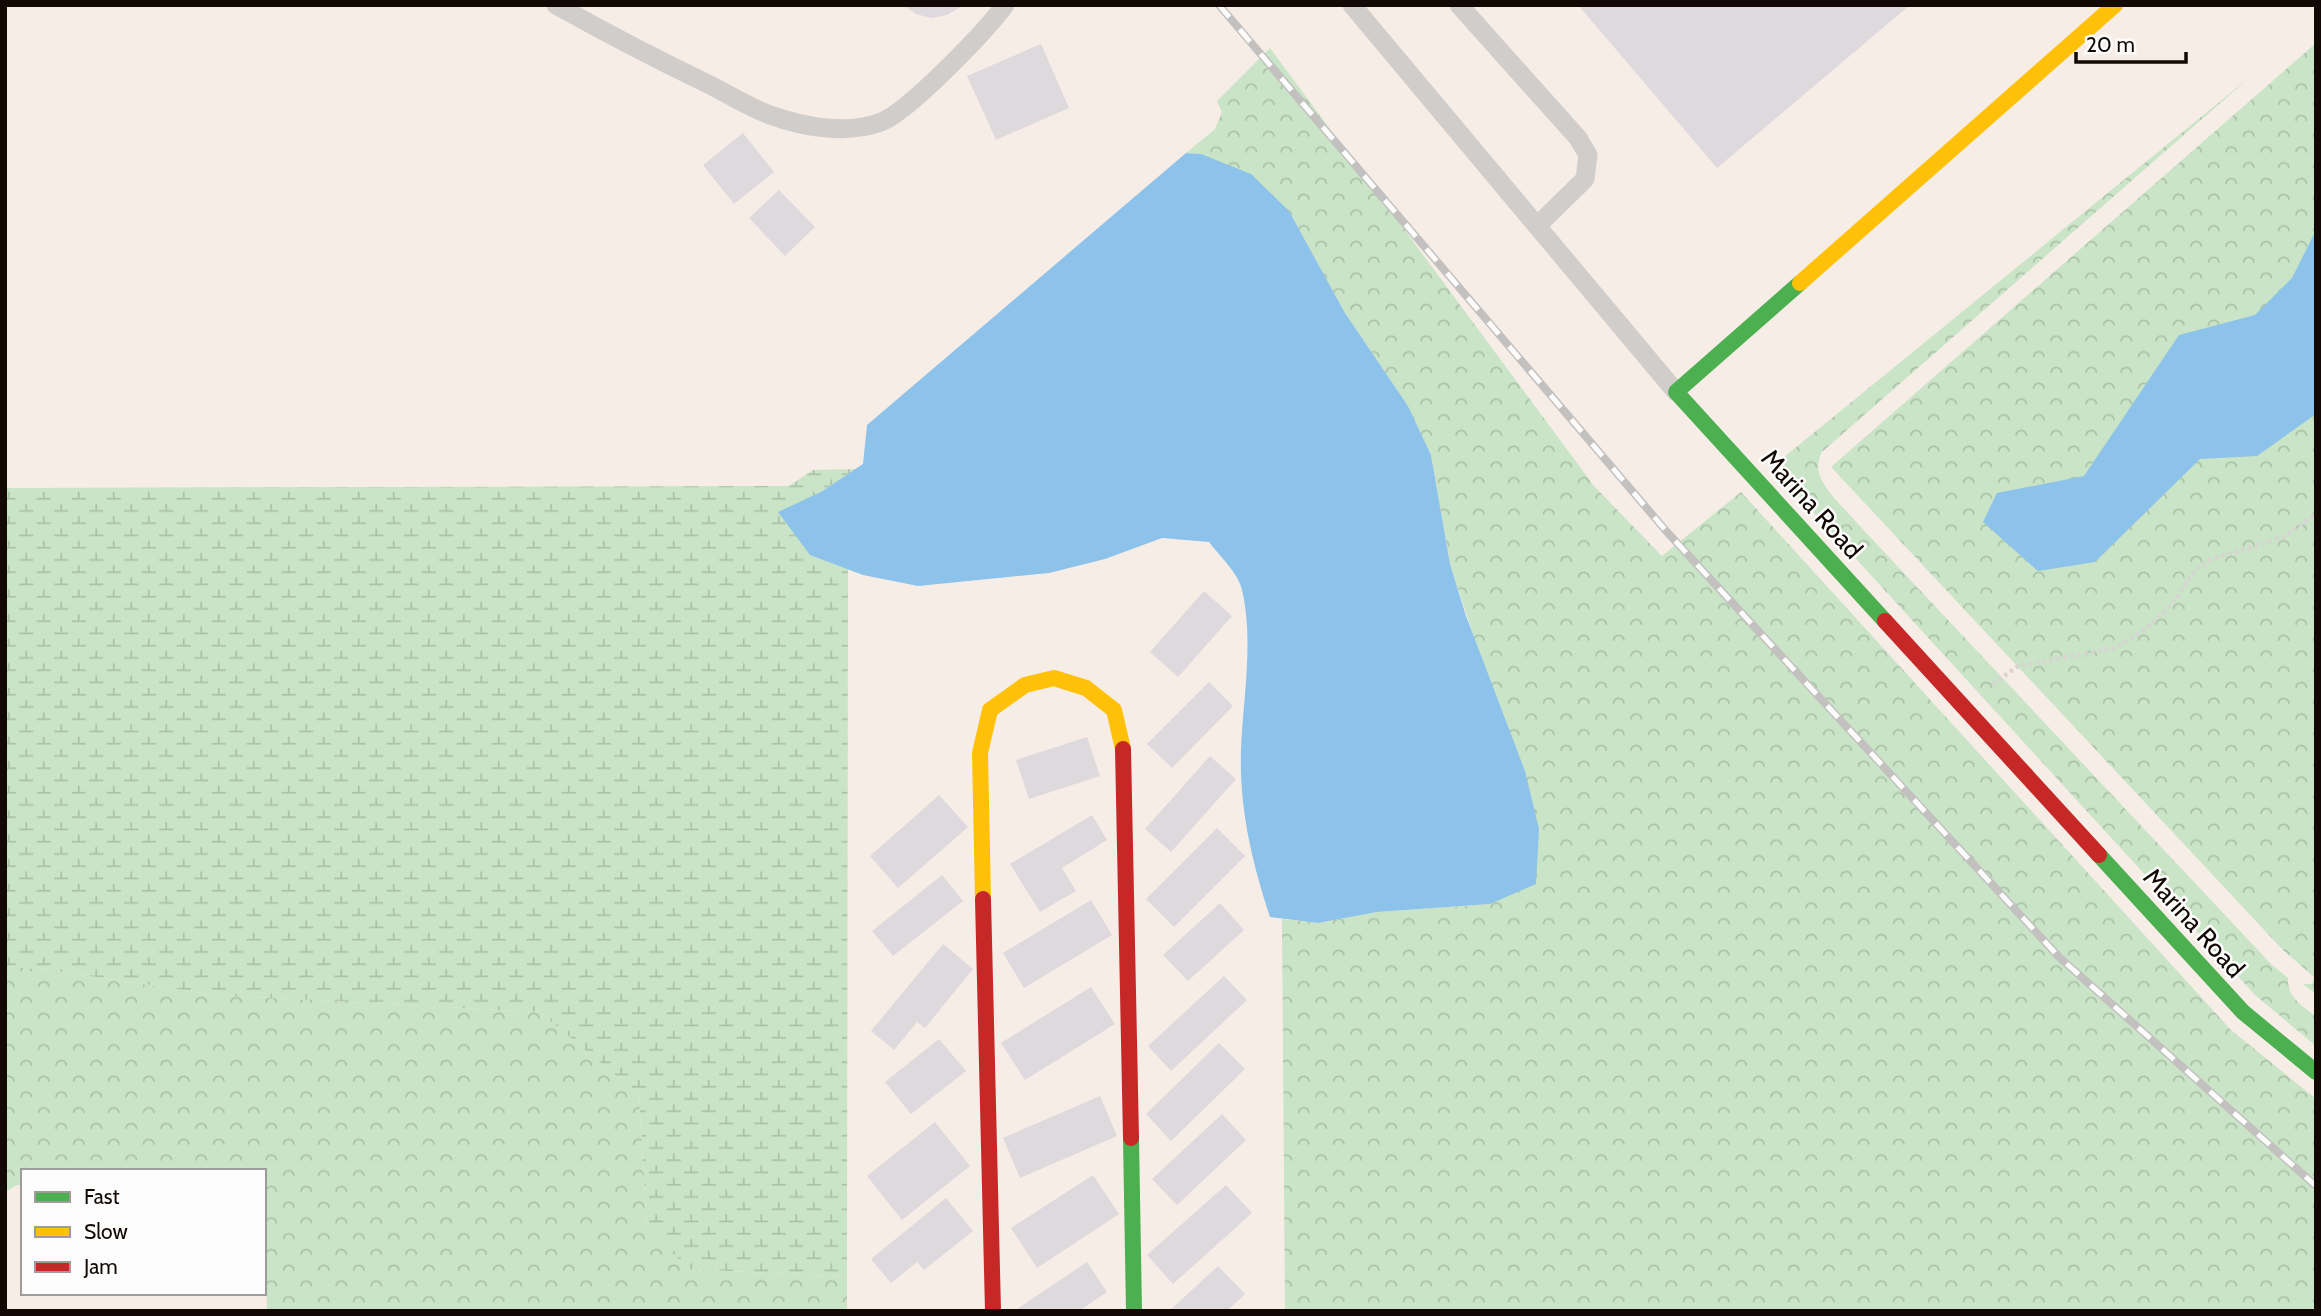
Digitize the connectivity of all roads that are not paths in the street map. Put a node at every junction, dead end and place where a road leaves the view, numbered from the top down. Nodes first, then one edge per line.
1 (556, 5) edge
2 (1005, 5) edge
3 (1352, 5) edge
4 (1459, 5) edge
5 (2116, 5) edge
6 (1537, 226) junction
7 (1676, 392) junction
8 (2316, 1072) edge
9 (993, 1311) edge
10 (1134, 1311) edge

1 - 2 lane
3 - 6 lane
4 - 6 lane
5 - 7 street
6 - 7 lane
7 - 8 street, Marina Road
9 - 10 street

